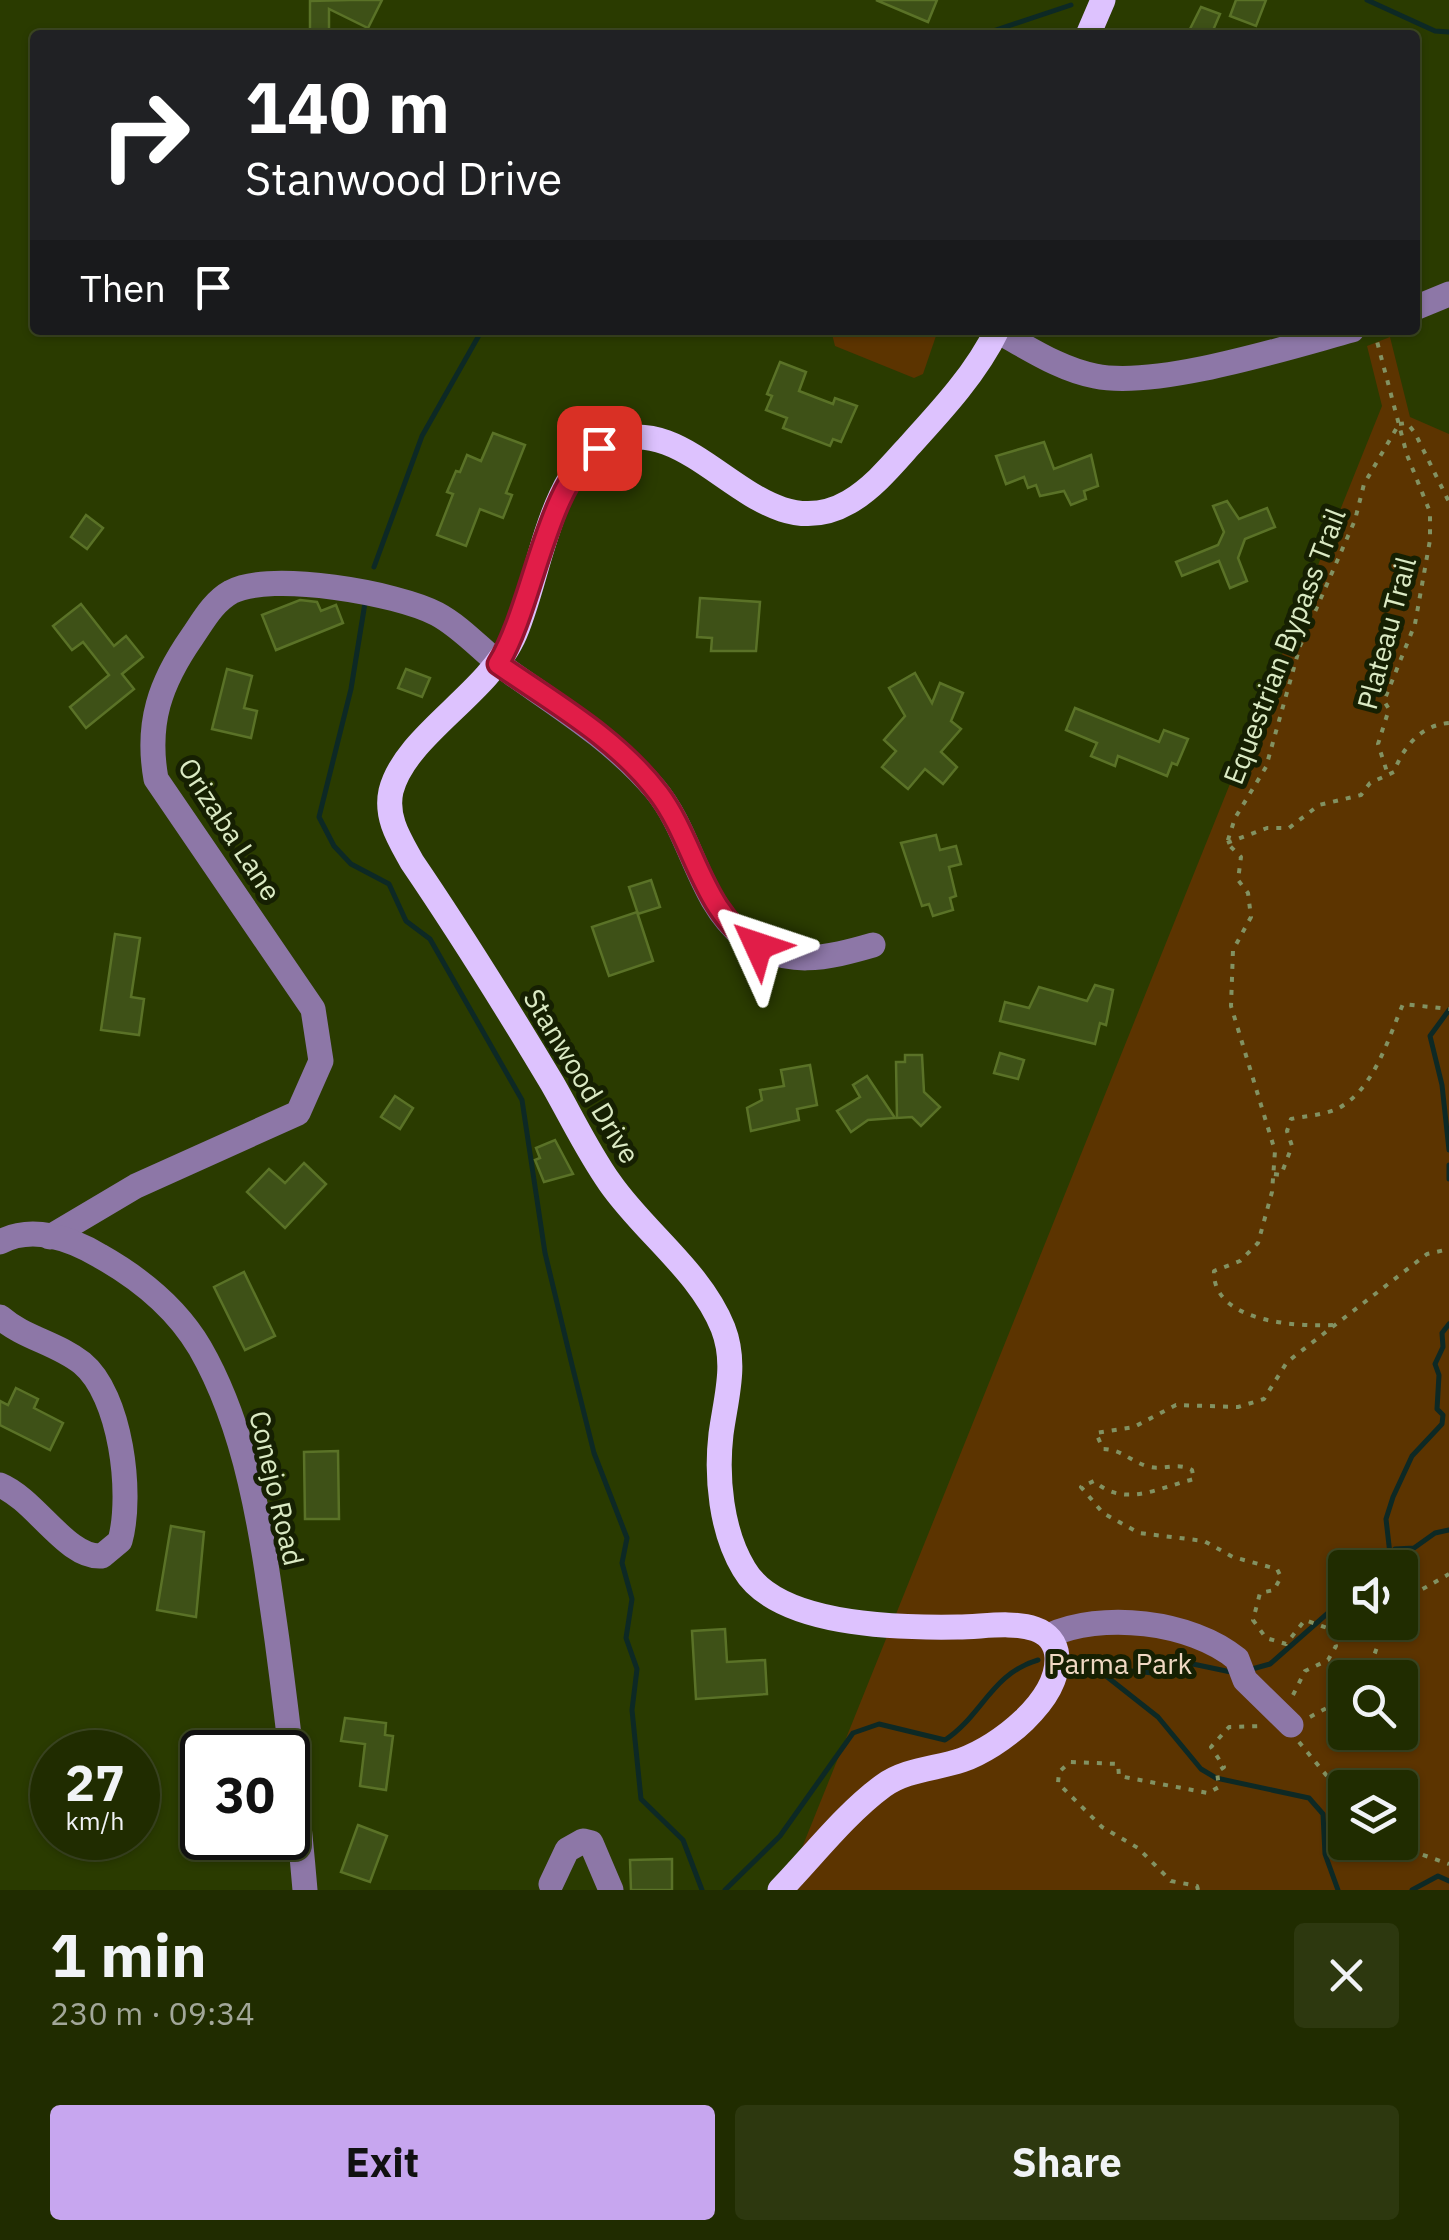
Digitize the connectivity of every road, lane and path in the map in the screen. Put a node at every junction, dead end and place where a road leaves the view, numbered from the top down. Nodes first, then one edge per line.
1 (1103, 0) edge
2 (1090, 30) edge
3 (1449, 294) edge
4 (1420, 306) edge
5 (995, 335) edge
6 (1005, 335) edge
7 (1331, 335) edge
8 (1375, 335) edge
9 (1400, 424) junction
10 (1449, 502) edge
11 (498, 664) junction
12 (1449, 723) edge
13 (1391, 774) junction
14 (1227, 843) junction
15 (873, 945) dead end
16 (1449, 1009) edge
17 (1274, 1174) junction
18 (50, 1236) junction
19 (0, 1242) edge
20 (1449, 1249) edge
21 (0, 1317) edge
22 (1333, 1326) junction
23 (0, 1485) edge
24 (1449, 1574) edge
25 (1418, 1592) edge
26 (1048, 1636) junction
27 (1328, 1706) edge
28 (1291, 1724) junction
29 (1328, 1779) edge
30 (1418, 1853) edge
31 (1449, 1864) edge
32 (552, 1884) dead end
33 (305, 1890) edge
34 (611, 1890) edge
35 (780, 1890) edge
36 (1198, 1890) edge

1 - 2 main road
3 - 4 street
5 - 11 main road, Stanwood Drive
6 - 7 street
8 - 9 path, Plateau Trail
9 - 10 path
9 - 13 path, Plateau Trail
9 - 14 path, Equestrian Bypass Trail
11 - 15 street, Orizaba Lane
11 - 18 street, Orizaba Lane
11 - 26 main road, Stanwood Drive
12 - 13 path
13 - 14 path
14 - 17 path
16 - 17 path
17 - 22 path
18 - 19 street, Conejo Road
18 - 33 street, Conejo Road
20 - 22 path
21 - 23 street
22 - 28 path
24 - 25 path
26 - 28 street
26 - 35 main road
27 - 28 path
28 - 29 path
28 - 36 path
30 - 31 path
32 - 34 street

